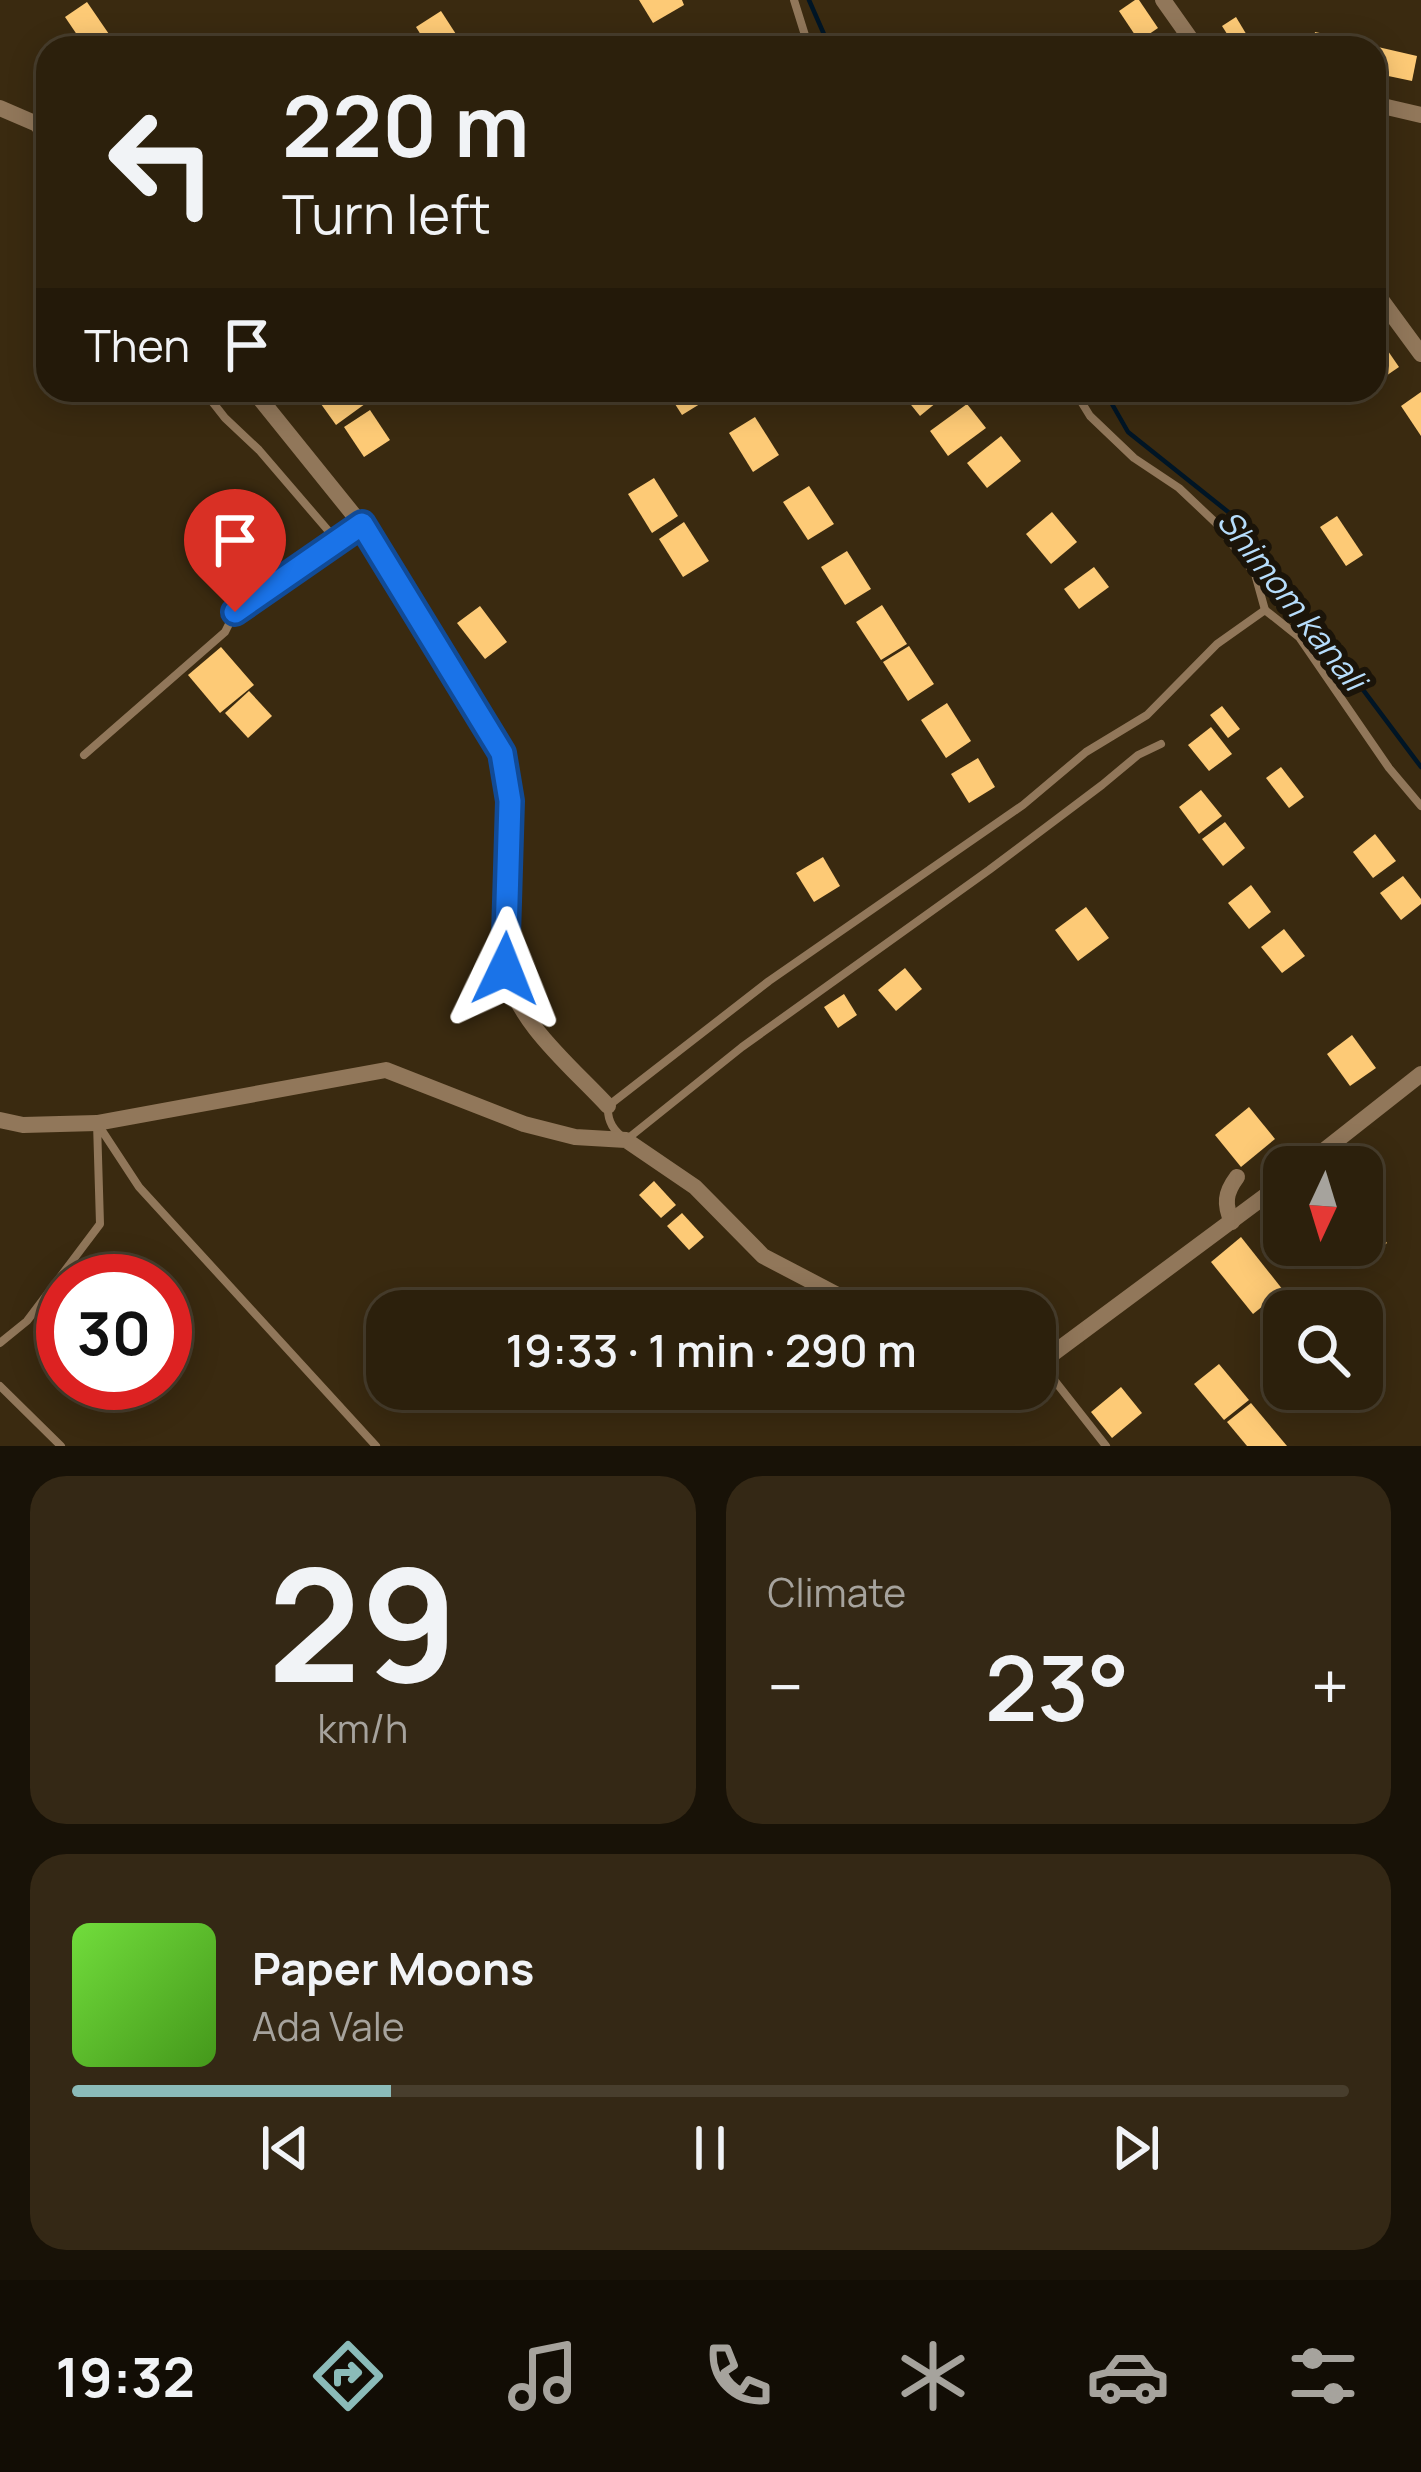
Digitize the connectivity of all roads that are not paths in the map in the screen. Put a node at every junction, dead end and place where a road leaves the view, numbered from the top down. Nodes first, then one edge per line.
1 (794, 0) edge
2 (1163, 0) edge
3 (805, 36) edge
4 (1188, 36) edge
5 (1386, 107) edge
6 (0, 108) edge
7 (1421, 115) edge
8 (36, 124) edge
9 (1386, 306) edge
10 (1421, 354) edge
11 (212, 402) edge
12 (263, 402) edge
13 (1081, 402) edge
14 (362, 524) junction
15 (338, 542) junction
16 (1265, 610) junction
17 (1161, 744) dead end
18 (83, 755) dead end
19 (1421, 806) edge
20 (1421, 1075) edge
21 (608, 1106) junction
22 (0, 1120) edge
23 (97, 1123) junction
24 (626, 1140) junction
25 (1330, 1146) edge
26 (1237, 1177) dead end
27 (1263, 1198) edge
28 (1232, 1222) junction
29 (828, 1290) edge
30 (0, 1343) edge
31 (1056, 1351) edge
32 (1056, 1384) edge
33 (0, 1386) edge
34 (61, 1446) edge
35 (376, 1446) edge
36 (1106, 1446) edge

1 - 3 lane
2 - 4 street
5 - 7 street
6 - 8 street
9 - 10 street
11 - 15 lane
12 - 14 street
13 - 16 lane
14 - 15 lane
14 - 21 street
15 - 18 lane
16 - 19 lane
16 - 21 lane
17 - 24 lane
20 - 25 street
21 - 24 lane
22 - 23 street
23 - 24 street
23 - 30 lane
23 - 35 lane
24 - 29 street
26 - 28 street
27 - 28 street
28 - 31 street
32 - 36 lane
33 - 34 lane

